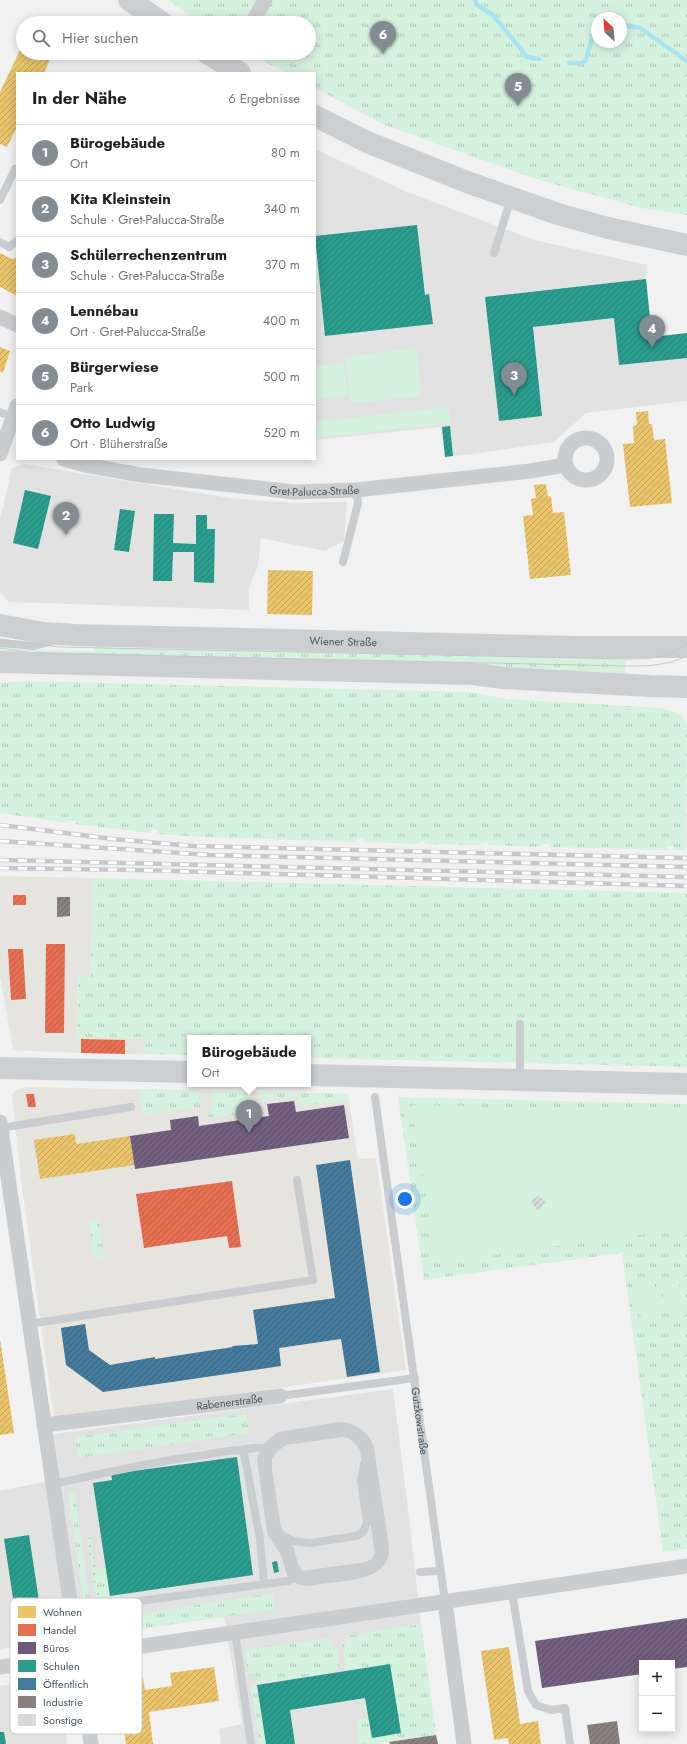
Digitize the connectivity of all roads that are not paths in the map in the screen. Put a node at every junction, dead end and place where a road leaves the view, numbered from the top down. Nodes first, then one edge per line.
1 (129, 0) edge
2 (266, 0) edge
3 (153, 16) edge
4 (256, 16) edge
5 (219, 60) edge
6 (229, 66) edge
7 (316, 116) edge
8 (16, 170) edge
9 (511, 198) junction
10 (0, 200) edge
11 (0, 242) edge
12 (16, 243) edge
13 (687, 245) edge
14 (494, 253) dead end
15 (0, 317) edge
16 (16, 325) edge
17 (10, 412) edge
18 (7, 448) edge
19 (68, 460) edge
20 (565, 465) dead end
21 (356, 490) junction
22 (343, 562) dead end
23 (0, 625) edge
24 (75, 635) junction
25 (0, 643) edge
26 (687, 647) edge
27 (0, 662) edge
28 (687, 686) edge
29 (520, 1024) dead end
30 (0, 1068) edge
31 (187, 1072) edge
32 (311, 1075) edge
33 (520, 1080) junction
34 (687, 1084) edge
35 (375, 1097) dead end
36 (132, 1106) dead end
37 (0, 1126) edge
38 (298, 1180) dead end
39 (29, 1324) junction
40 (414, 1378) junction
41 (280, 1396) joint
42 (44, 1425) junction
43 (241, 1450) junction
44 (268, 1450) junction
45 (365, 1456) junction
46 (53, 1484) junction
47 (252, 1495) junction
48 (246, 1504) dead end
49 (278, 1531) junction
50 (687, 1566) edge
51 (440, 1571) junction
52 (420, 1572) dead end
53 (295, 1578) junction
54 (264, 1584) junction
55 (512, 1592) junction
56 (70, 1598) edge
57 (142, 1601) edge
58 (445, 1602) junction
59 (235, 1632) junction
60 (142, 1646) edge
61 (0, 1663) edge
62 (10, 1666) edge
63 (0, 1667) edge
64 (90, 1734) edge
65 (91, 1744) edge
66 (251, 1744) edge
67 (464, 1744) edge
68 (570, 1744) edge

1 - 3 main road
2 - 4 street
5 - 6 main road
7 - 9 main road
8 - 10 lane
9 - 13 main road
9 - 14 lane
11 - 12 lane
15 - 16 street
17 - 18 street
19 - 21 street, Gret-Palucca-Straße
20 - 21 street, Gret-Palucca-Straße
21 - 22 lane
23 - 24 main road, Wiener Straße
24 - 25 lane
24 - 26 main road, Wiener Straße
27 - 28 main road
29 - 33 lane
30 - 31 main road
32 - 33 main road
33 - 34 main road
35 - 40 lane, Gutzkowstraße
36 - 37 lane
37 - 39 street
38 - 39 lane
39 - 42 street
40 - 41 lane, Rabenerstraße
40 - 51 lane, Gutzkowstraße
41 - 42 street, Rabenerstraße
42 - 46 street
43 - 44 lane
43 - 46 lane
43 - 47 lane
44 - 45 lane
44 - 49 lane
44 - 53 lane
44 - 53 lane
45 - 49 lane
45 - 49 lane
46 - 56 street
47 - 48 lane
47 - 54 lane
50 - 55 street
51 - 52 lane
51 - 58 lane, Gutzkowstraße
53 - 54 lane
54 - 57 lane
55 - 58 street
55 - 68 lane
58 - 59 street
58 - 67 street, Gutzkowstraße
59 - 60 street
59 - 66 lane
61 - 63 lane
62 - 63 street
64 - 65 street

